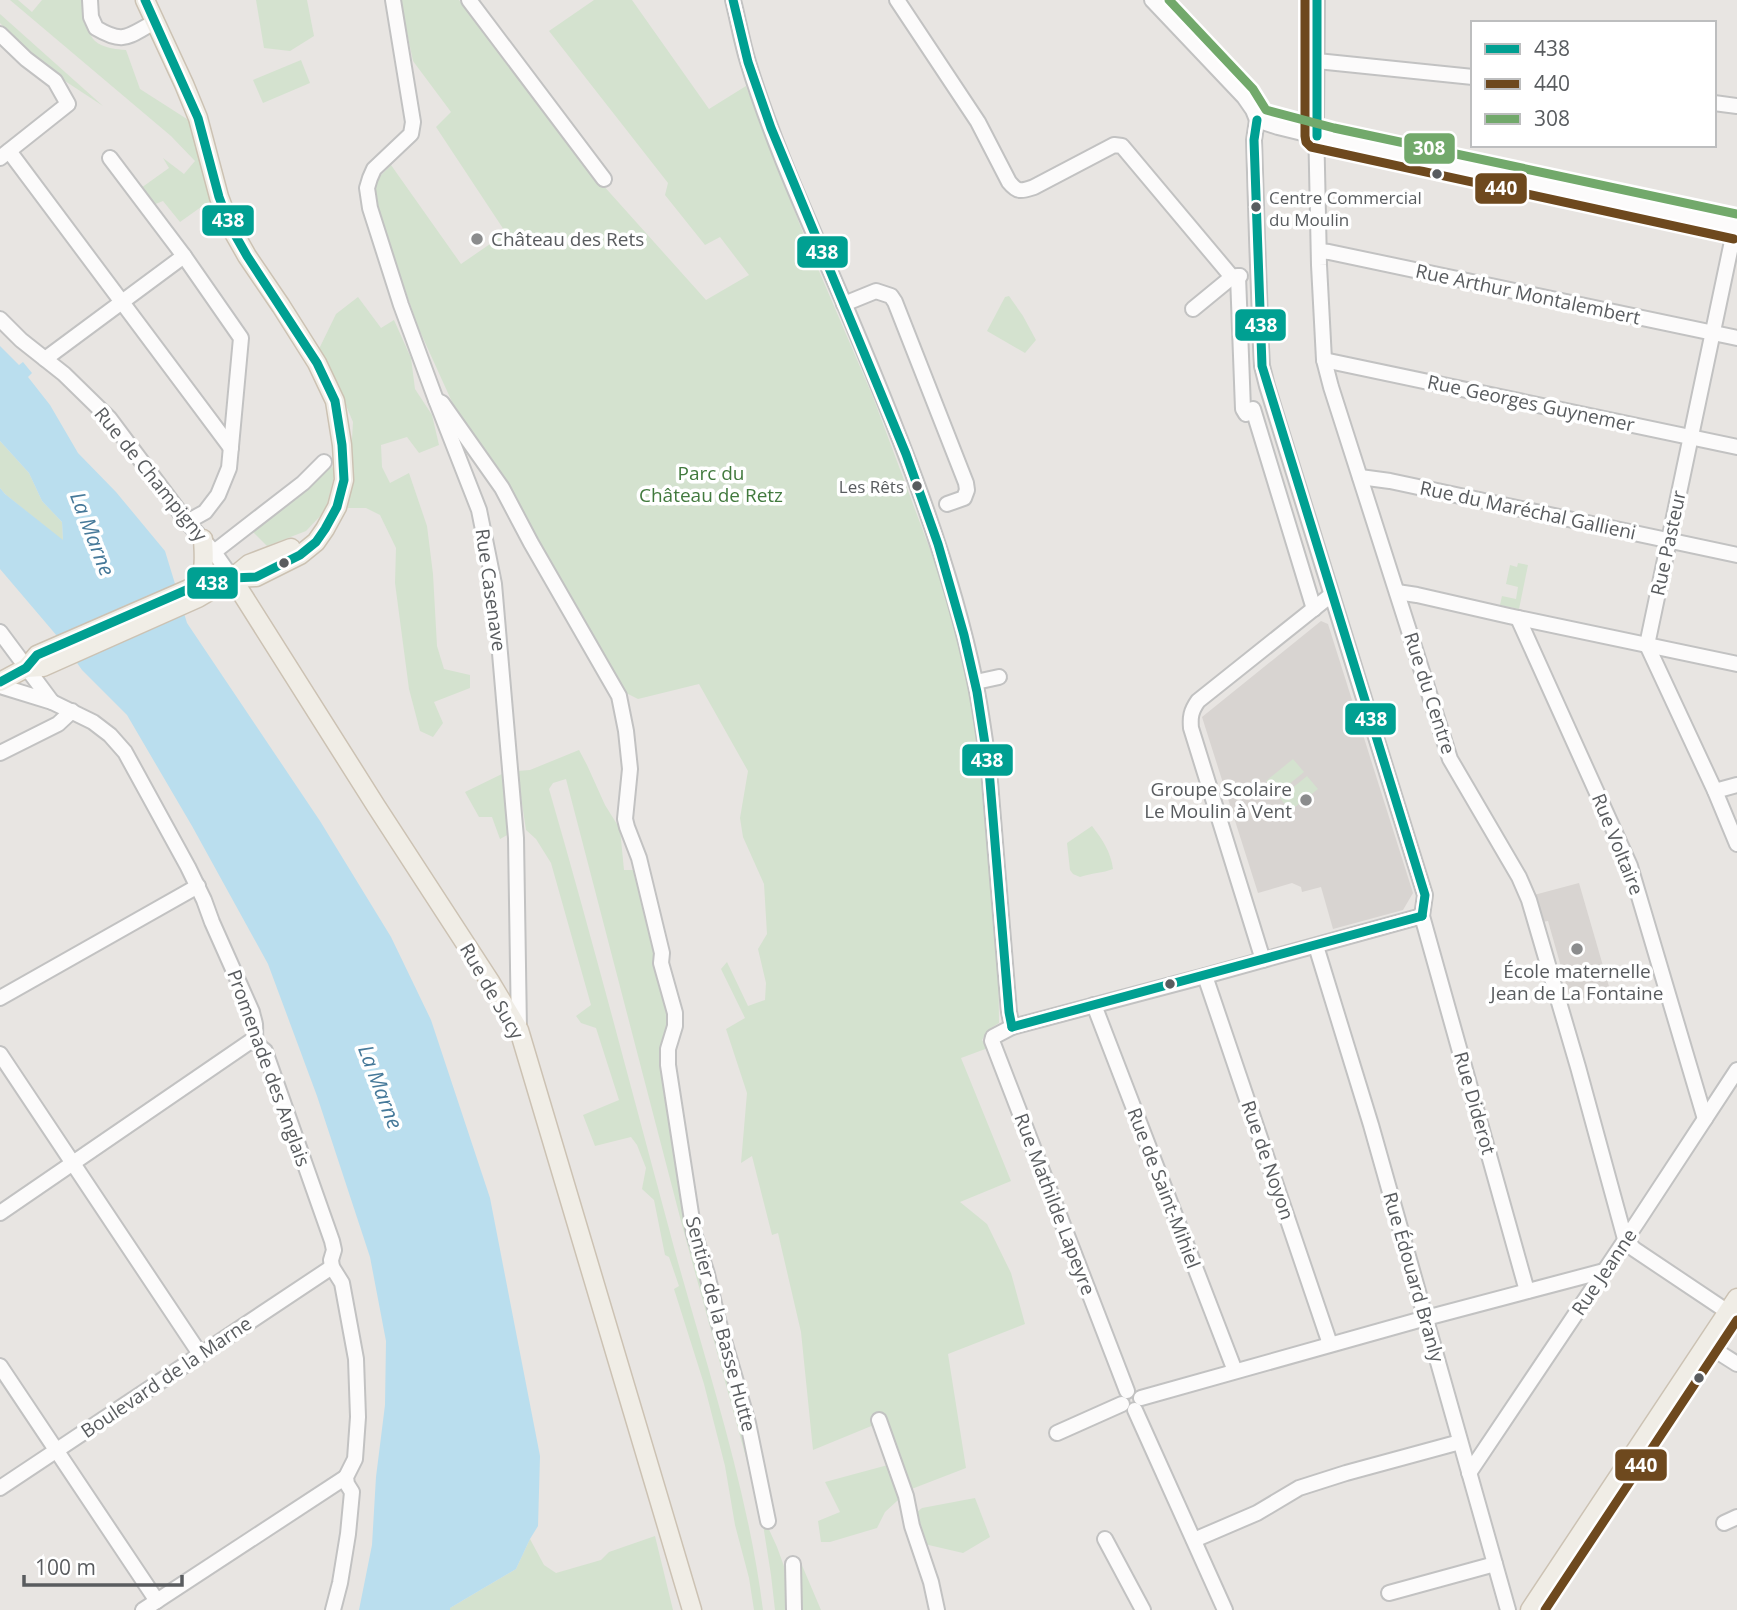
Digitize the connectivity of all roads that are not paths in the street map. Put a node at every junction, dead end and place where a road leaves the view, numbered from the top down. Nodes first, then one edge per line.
1 (90, 0) edge
2 (145, 0) edge
3 (393, 0) edge
4 (469, 0) edge
5 (733, 0) edge
6 (897, 0) edge
7 (1152, 0) edge
8 (1317, 0) edge
9 (155, 22) junction
10 (0, 34) edge
11 (1317, 61) junction
12 (1471, 77) edge
13 (1716, 103) edge
14 (1737, 106) edge
15 (1257, 120) junction
16 (1317, 136) junction
17 (4, 155) edge
18 (110, 158) dead end
19 (604, 179) dead end
20 (1736, 227) edge
21 (1319, 251) junction
22 (184, 256) junction
23 (1259, 275) junction
24 (1235, 276) junction
25 (122, 303) junction
26 (844, 304) junction
27 (1193, 309) dead end
28 (0, 319) edge
29 (1713, 332) junction
30 (1737, 338) edge
31 (45, 359) junction
32 (1324, 360) junction
33 (1270, 399) junction
34 (436, 400) junction
35 (1245, 415) junction
36 (1690, 438) junction
37 (1737, 447) edge
38 (231, 448) junction
39 (324, 462) dead end
40 (1360, 477) junction
41 (947, 504) dead end
42 (187, 522) junction
43 (1669, 540) junction
44 (209, 546) junction
45 (1737, 555) edge
46 (232, 578) junction
47 (1397, 592) junction
48 (195, 593) junction
49 (1331, 595) junction
50 (1314, 609) junction
51 (1518, 618) junction
52 (0, 632) edge
53 (1647, 645) junction
54 (1737, 664) edge
55 (26, 668) junction
56 (999, 677) dead end
57 (976, 682) junction
58 (0, 684) edge
59 (52, 702) junction
60 (72, 711) junction
61 (0, 753) edge
62 (1737, 785) edge
63 (1715, 791) junction
64 (1737, 844) edge
65 (198, 886) junction
66 (1422, 916) junction
67 (1317, 946) junction
68 (1263, 960) junction
69 (1205, 976) junction
70 (0, 998) edge
71 (1094, 1005) junction
72 (1012, 1027) junction
73 (519, 1030) junction
74 (254, 1039) junction
75 (0, 1054) edge
76 (1737, 1070) edge
77 (1705, 1119) junction
78 (73, 1163) junction
79 (0, 1213) edge
80 (1625, 1239) junction
81 (332, 1267) junction
82 (1604, 1271) junction
83 (1527, 1291) junction
84 (1732, 1305) edge
85 (1426, 1318) junction
86 (1330, 1344) junction
87 (1707, 1345) junction
88 (201, 1354) junction
89 (1737, 1364) edge
90 (0, 1366) edge
91 (1235, 1371) junction
92 (1131, 1401) junction
93 (879, 1420) dead end
94 (1057, 1433) dead end
95 (1461, 1442) junction
96 (56, 1450) junction
97 (1469, 1473) junction
98 (346, 1477) junction
99 (0, 1488) edge
100 (768, 1521) dead end
101 (1105, 1538) dead end
102 (1194, 1540) junction
103 (793, 1564) dead end
104 (1495, 1564) junction
105 (1389, 1593) dead end
106 (157, 1601) junction
107 (144, 1610) edge
108 (333, 1610) edge
109 (692, 1610) edge
110 (794, 1610) edge
111 (937, 1610) edge
112 (1143, 1610) edge
113 (1225, 1610) edge
114 (1508, 1610) edge
115 (1530, 1610) edge

1 - 9 street
2 - 9 main road
3 - 34 street, Rue Casenave
4 - 19 street
5 - 26 street
6 - 24 street
7 - 15 street
8 - 11 street, Rue du Centre
9 - 46 main road
10 - 17 street
11 - 12 street
11 - 16 street, Rue du Centre
13 - 14 street
15 - 16 street
15 - 23 street, Rue Diderot
16 - 20 street
16 - 21 street, Rue du Centre
17 - 25 street
18 - 22 street
20 - 29 street, Rue Pasteur
21 - 29 street, Rue Arthur Montalembert
21 - 32 street, Rue du Centre
22 - 25 street
22 - 38 street
23 - 24 street
23 - 33 street, Rue Diderot
24 - 27 street
24 - 35 street
25 - 31 street
25 - 38 street
26 - 41 street
26 - 57 street
28 - 31 street, Rue de Champigny
29 - 30 street, Rue Arthur Montalembert
29 - 36 street, Rue Pasteur
31 - 42 street, Rue de Champigny
32 - 36 street, Rue Georges Guynemer
32 - 40 street, Rue du Centre
33 - 35 street
33 - 49 street, Rue Diderot
34 - 73 street, Rue Casenave
34 - 100 street, Sentier de la Basse Hutte
35 - 50 street
36 - 37 street, Rue Georges Guynemer
36 - 43 street, Rue Pasteur
38 - 42 street
39 - 44 street
40 - 43 street, Rue du Maréchal Gallieni
40 - 47 street, Rue du Centre
42 - 44 street, Rue de Champigny
43 - 45 street, Rue du Maréchal Gallieni
43 - 53 street, Rue Pasteur
44 - 46 street, Rue de Champigny
44 - 48 main road
46 - 48 main road
46 - 73 main road, Rue de Sucy
47 - 51 street
47 - 80 street, Rue du Centre
48 - 55 main road
49 - 50 street
49 - 66 street, Rue Diderot
50 - 68 street
51 - 53 street
51 - 77 street, Rue Voltaire
52 - 55 street, Promenade des Anglais
53 - 54 street
53 - 63 street
55 - 58 main road
55 - 59 street, Promenade des Anglais
56 - 57 street
57 - 72 street
58 - 59 street, Promenade des Anglais
59 - 60 street, Promenade des Anglais
60 - 61 street
60 - 65 street, Promenade des Anglais
62 - 63 street
63 - 64 street
65 - 70 street
65 - 74 street, Promenade des Anglais
66 - 67 street
66 - 83 street, Rue Diderot
67 - 68 street
67 - 85 street, Rue Édouard Branly
68 - 69 street
69 - 71 street
69 - 86 street, Rue de Noyon
71 - 72 street
71 - 91 street, Rue de Saint-Mihiel
72 - 92 street, Rue Mathilde Lapeyre
73 - 109 main road, Rue de Sucy
74 - 78 street
74 - 81 street, Promenade des Anglais
75 - 78 street
76 - 77 street, Rue Jeanne
77 - 80 street, Rue Jeanne
78 - 79 street
78 - 88 street
80 - 82 street, Rue Jeanne
80 - 84 street
81 - 88 street, Boulevard de la Marne
81 - 98 street, Promenade des Anglais
82 - 83 street
82 - 97 street, Rue Jeanne
83 - 85 street
84 - 87 main road
85 - 86 street
85 - 95 street, Rue Édouard Branly
86 - 91 street
87 - 89 street
87 - 115 main road
88 - 96 street, Boulevard de la Marne
90 - 96 street
91 - 92 street
92 - 94 street
92 - 102 street, Rue Mathilde Lapeyre
93 - 111 street
95 - 97 street, Rue Édouard Branly
95 - 102 street
96 - 99 street, Boulevard de la Marne
96 - 106 street
97 - 104 street, Rue Édouard Branly
98 - 106 street
98 - 108 street, Promenade des Anglais
101 - 112 street
102 - 113 street, Rue Mathilde Lapeyre
103 - 110 street
104 - 105 street
104 - 114 street, Rue Édouard Branly
106 - 107 street

